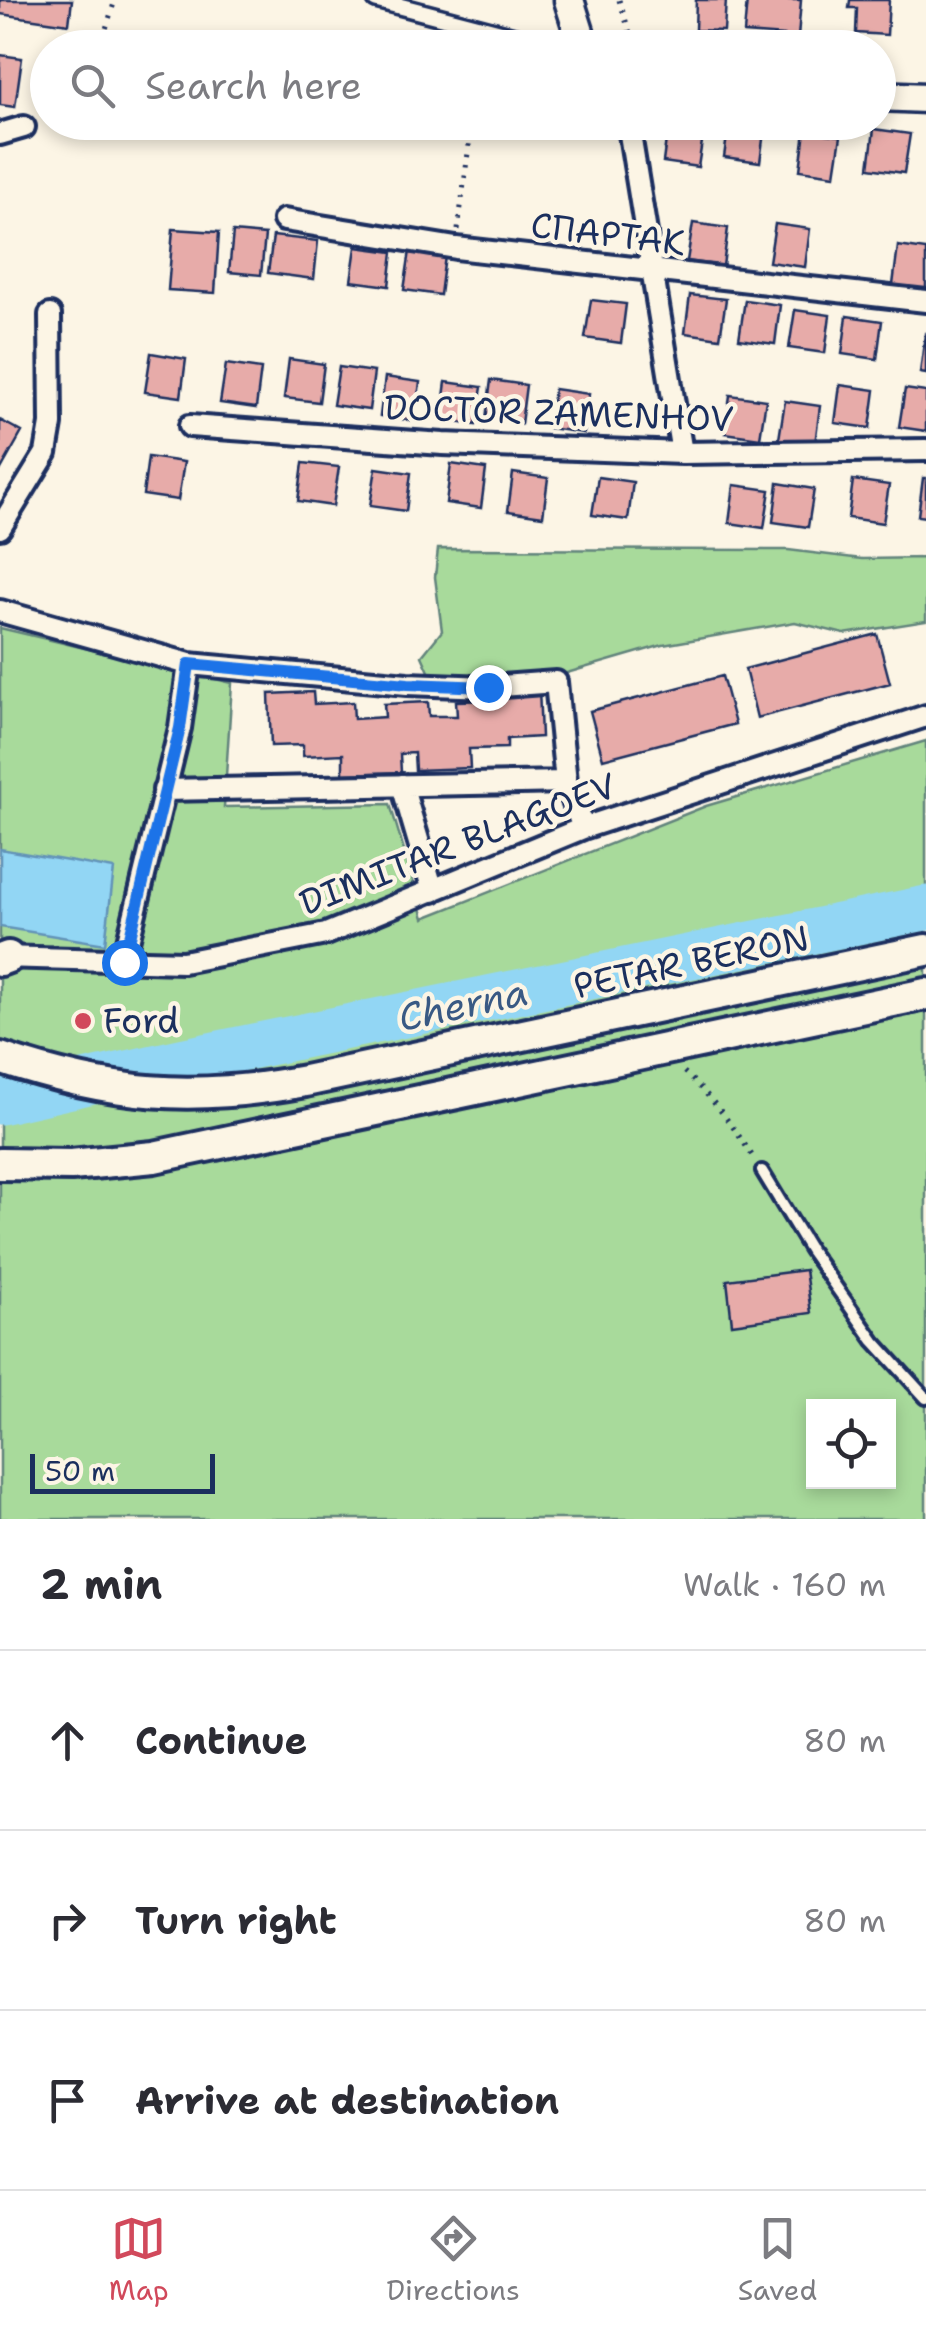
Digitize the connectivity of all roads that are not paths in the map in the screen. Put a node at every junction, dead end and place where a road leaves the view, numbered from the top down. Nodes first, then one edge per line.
1 (376, 0) edge
2 (569, 0) edge
3 (501, 30) edge
4 (578, 30) edge
5 (896, 97) edge
6 (926, 98) edge
7 (24, 127) dead end
8 (0, 134) edge
9 (631, 140) edge
10 (284, 220) dead end
11 (653, 272) junction
12 (926, 301) edge
13 (50, 315) dead end
14 (190, 426) dead end
15 (926, 450) edge
16 (682, 453) junction
17 (0, 528) edge
18 (0, 610) edge
19 (189, 664) junction
20 (926, 716) edge
21 (566, 782) junction
22 (402, 785) junction
23 (164, 790) junction
24 (584, 828) junction
25 (433, 891) junction
26 (926, 950) edge
27 (3, 958) edge
28 (124, 962) junction
29 (926, 994) edge
30 (0, 1058) edge
31 (0, 1164) edge
32 (762, 1171) road end
33 (926, 1398) edge

1 - 3 street
2 - 4 street
5 - 6 street
7 - 8 street
9 - 11 street
10 - 11 street, СПАРТАК
11 - 12 street, СПАРТАК
11 - 16 street
13 - 17 street
14 - 16 street, DOCTOR ZAMENHOV
15 - 16 street, DOCTOR ZAMENHOV
18 - 19 street
19 - 21 street
19 - 23 street
20 - 24 street, DIMITAR BLAGOEV
21 - 22 street
21 - 24 street
22 - 23 street
22 - 25 street
23 - 28 street
24 - 25 street, DIMITAR BLAGOEV
25 - 28 street, DIMITAR BLAGOEV
26 - 30 main road, PETAR BERON
27 - 28 street, DIMITAR BLAGOEV
29 - 31 main road
32 - 33 lane

